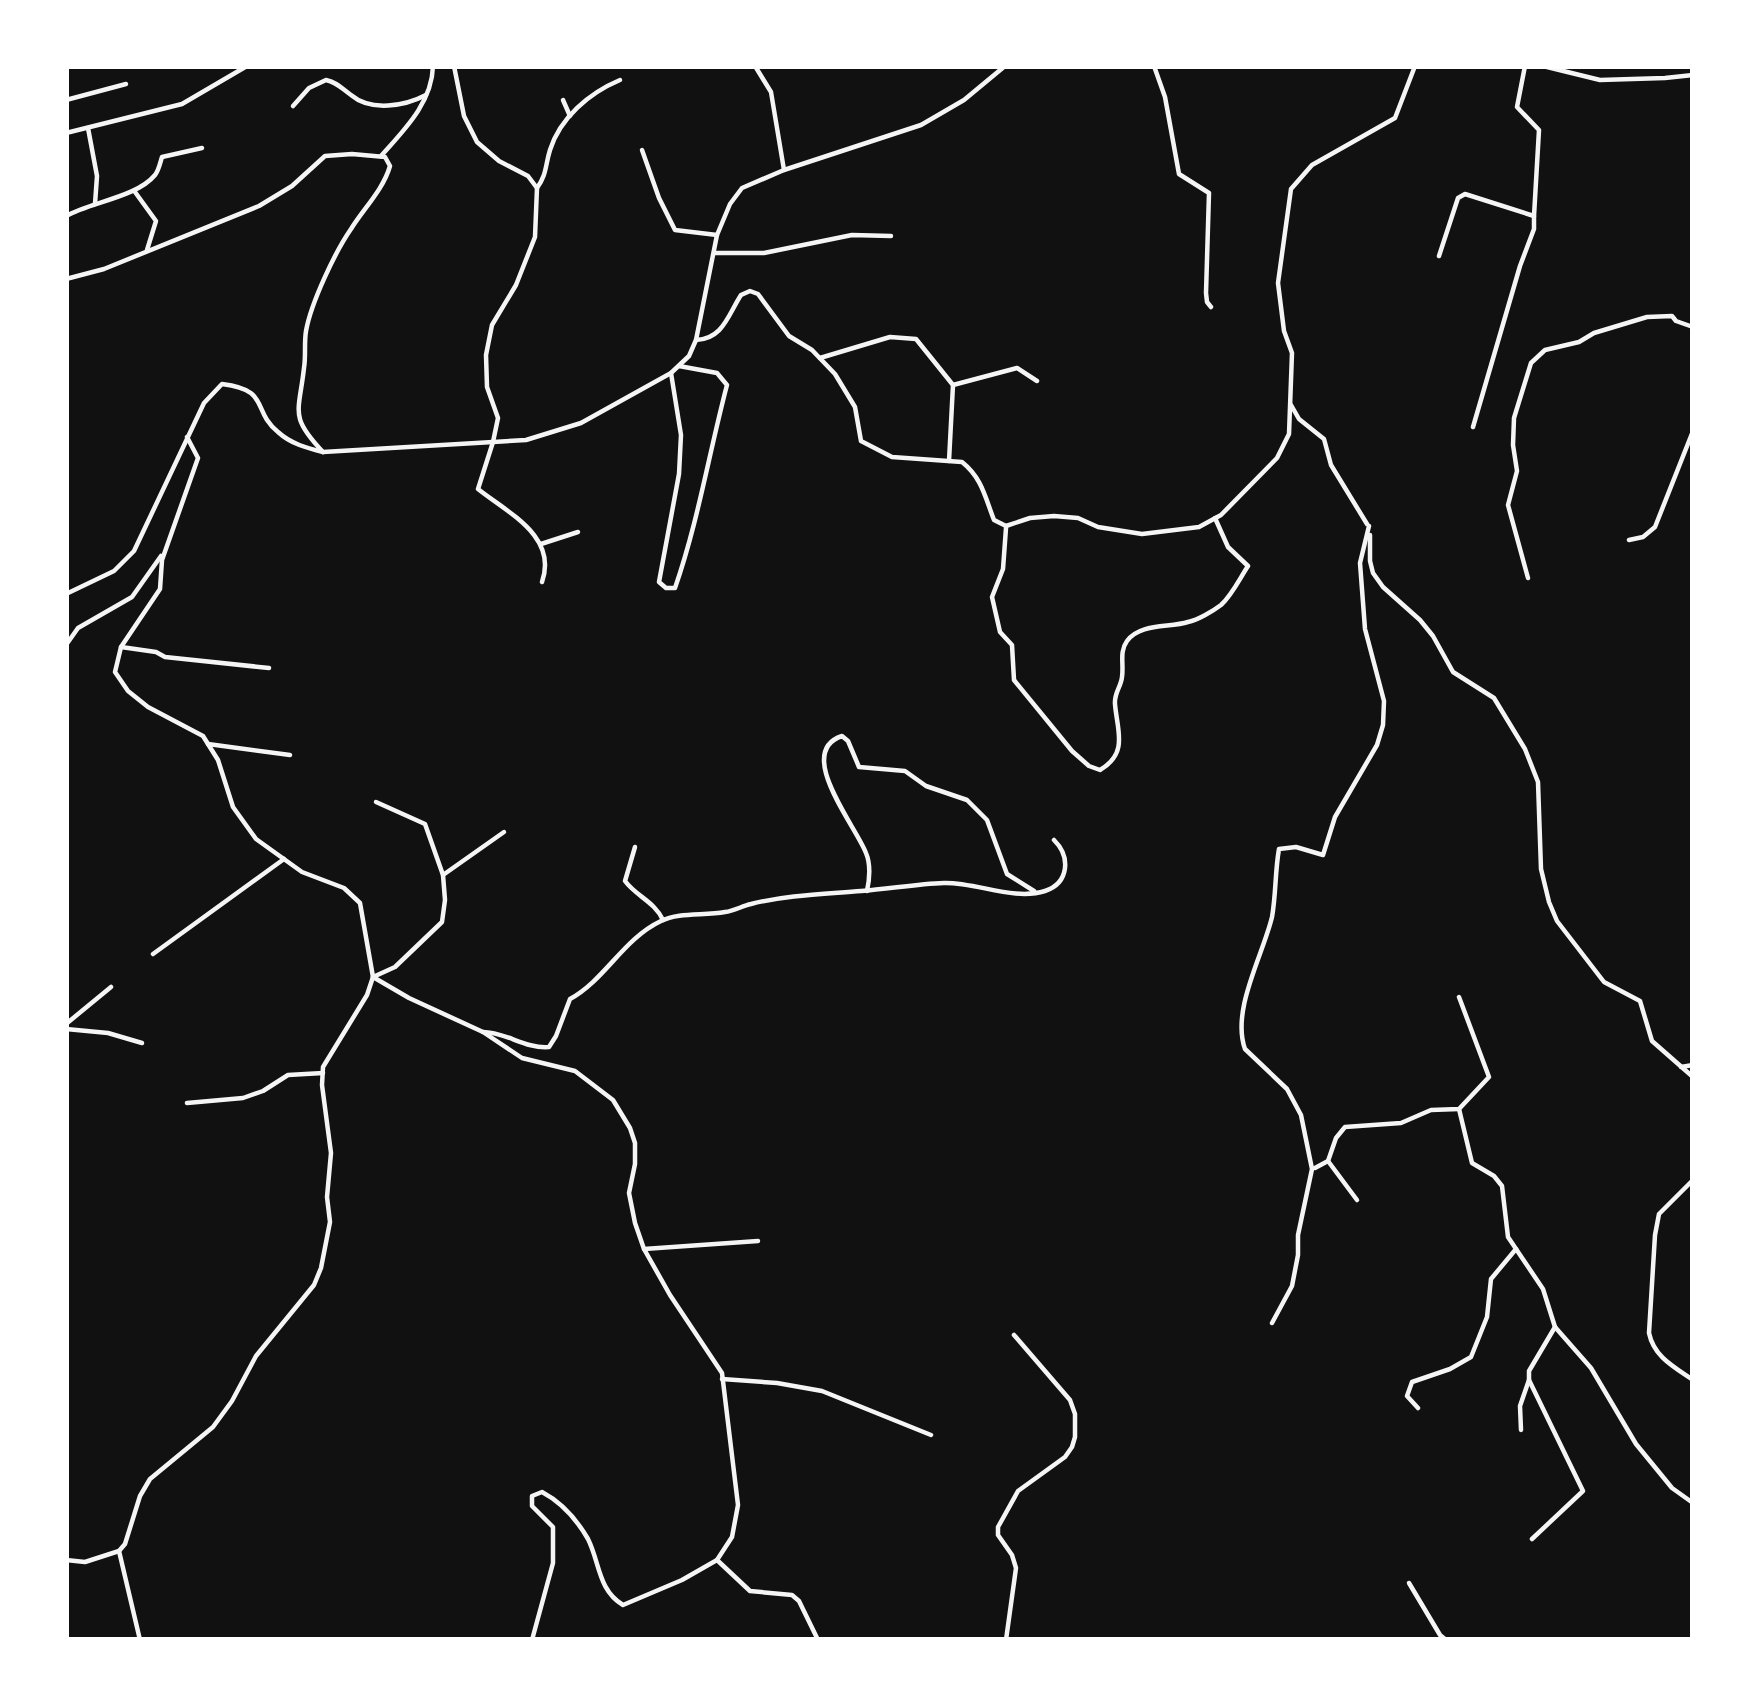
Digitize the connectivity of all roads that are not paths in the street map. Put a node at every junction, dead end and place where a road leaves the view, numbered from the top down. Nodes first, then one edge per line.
1 (247, 66) edge
2 (433, 66) edge
3 (454, 66) edge
4 (755, 66) edge
5 (1005, 66) edge
6 (1154, 66) edge
7 (1415, 66) edge
8 (1525, 66) edge
9 (1544, 66) edge
10 (1693, 75) edge
11 (620, 80) dead end
12 (127, 84) dead end
13 (426, 94) junction
14 (66, 100) edge
15 (563, 100) dead end
16 (293, 106) dead end
17 (570, 116) junction
18 (88, 128) junction
19 (66, 133) edge
20 (202, 148) dead end
21 (642, 150) dead end
22 (381, 156) junction
23 (784, 170) junction
24 (536, 188) junction
25 (135, 191) junction
26 (94, 204) junction
27 (66, 216) edge
28 (1534, 216) junction
29 (718, 235) junction
30 (891, 236) dead end
31 (147, 250) junction
32 (714, 253) junction
33 (1439, 256) dead end
34 (66, 279) edge
35 (1211, 307) dead end
36 (1693, 327) edge
37 (697, 340) junction
38 (820, 358) junction
39 (679, 366) junction
40 (670, 373) junction
41 (1037, 382) dead end
42 (953, 385) junction
43 (1290, 404) junction
44 (1473, 427) dead end
45 (1693, 431) edge
46 (187, 437) junction
47 (494, 442) junction
48 (323, 452) junction
49 (949, 462) junction
50 (1216, 518) junction
51 (1006, 526) junction
52 (1369, 526) junction
53 (578, 532) dead end
54 (1629, 540) dead end
55 (541, 544) junction
56 (165, 551) junction
57 (1528, 578) dead end
58 (542, 582) dead end
59 (66, 594) edge
60 (66, 645) edge
61 (122, 647) junction
62 (269, 668) dead end
63 (208, 744) junction
64 (290, 755) dead end
65 (376, 802) dead end
66 (504, 832) dead end
67 (1054, 840) dead end
68 (635, 848) dead end
69 (284, 860) junction
70 (443, 875) junction
71 (867, 891) junction
72 (1036, 892) junction
73 (663, 920) junction
74 (153, 954) dead end
75 (373, 976) junction
76 (111, 987) dead end
77 (1459, 997) dead end
78 (66, 1027) edge
79 (483, 1032) junction
80 (142, 1043) dead end
81 (1693, 1065) edge
82 (1681, 1067) junction
83 (323, 1073) junction
84 (1693, 1077) edge
85 (187, 1103) dead end
86 (1459, 1109) junction
87 (1328, 1162) junction
88 (1312, 1169) junction
89 (1693, 1180) edge
90 (1357, 1200) dead end
91 (758, 1241) dead end
92 (644, 1249) junction
93 (1516, 1250) junction
94 (1272, 1323) dead end
95 (1555, 1328) junction
96 (1014, 1335) dead end
97 (722, 1379) junction
98 (1529, 1380) junction
99 (1693, 1380) edge
100 (1418, 1408) dead end
101 (1521, 1430) dead end
102 (931, 1436) dead end
103 (1693, 1504) edge
104 (1532, 1539) dead end
105 (118, 1551) junction
106 (66, 1560) edge
107 (717, 1560) junction
108 (1409, 1583) dead end
109 (140, 1640) edge
110 (532, 1640) edge
111 (818, 1640) edge
112 (1006, 1640) edge
113 (1446, 1640) edge

1 - 18 street
2 - 13 street
3 - 24 street
4 - 23 street
5 - 23 street
6 - 35 street
7 - 43 street
8 - 28 street
9 - 10 street
11 - 17 street
12 - 14 street
13 - 16 street
13 - 22 street
15 - 17 street
17 - 24 street
18 - 19 street
18 - 26 street
20 - 25 street
21 - 29 street
22 - 31 street
22 - 48 street
23 - 29 street
24 - 47 street
25 - 26 street
25 - 31 street
26 - 27 street
28 - 33 street
28 - 44 street
29 - 32 street
30 - 32 street
31 - 34 street
32 - 37 street
36 - 57 street
37 - 38 street
37 - 39 street
38 - 42 street
38 - 49 street
39 - 40 street
39 - 40 street
40 - 47 street
41 - 42 street
42 - 49 street
43 - 50 street
43 - 52 street
45 - 54 street
46 - 48 street
46 - 56 street
46 - 59 street
47 - 48 street
47 - 55 street
49 - 51 street
50 - 51 street
50 - 51 street
52 - 82 street
52 - 88 street
53 - 55 street
55 - 58 street
56 - 60 street
56 - 61 street
61 - 62 street
61 - 63 street
63 - 64 street
63 - 69 street
65 - 70 street
66 - 70 street
67 - 72 street
68 - 73 street
69 - 74 street
69 - 75 street
70 - 75 street
71 - 72 street
71 - 72 street
71 - 73 street
73 - 79 street
75 - 79 street
75 - 83 street
76 - 78 street
77 - 86 street
78 - 80 street
79 - 92 street
81 - 82 street
82 - 84 street
83 - 85 street
83 - 105 street
86 - 87 street
86 - 93 street
87 - 88 street
87 - 90 street
88 - 94 street
89 - 99 street
91 - 92 street
92 - 97 street
93 - 95 street
93 - 100 street
95 - 98 street
95 - 103 street
96 - 112 street
97 - 102 street
97 - 107 street
98 - 101 street
98 - 104 street
105 - 106 street
105 - 109 street
107 - 110 street
107 - 111 street
108 - 113 street

